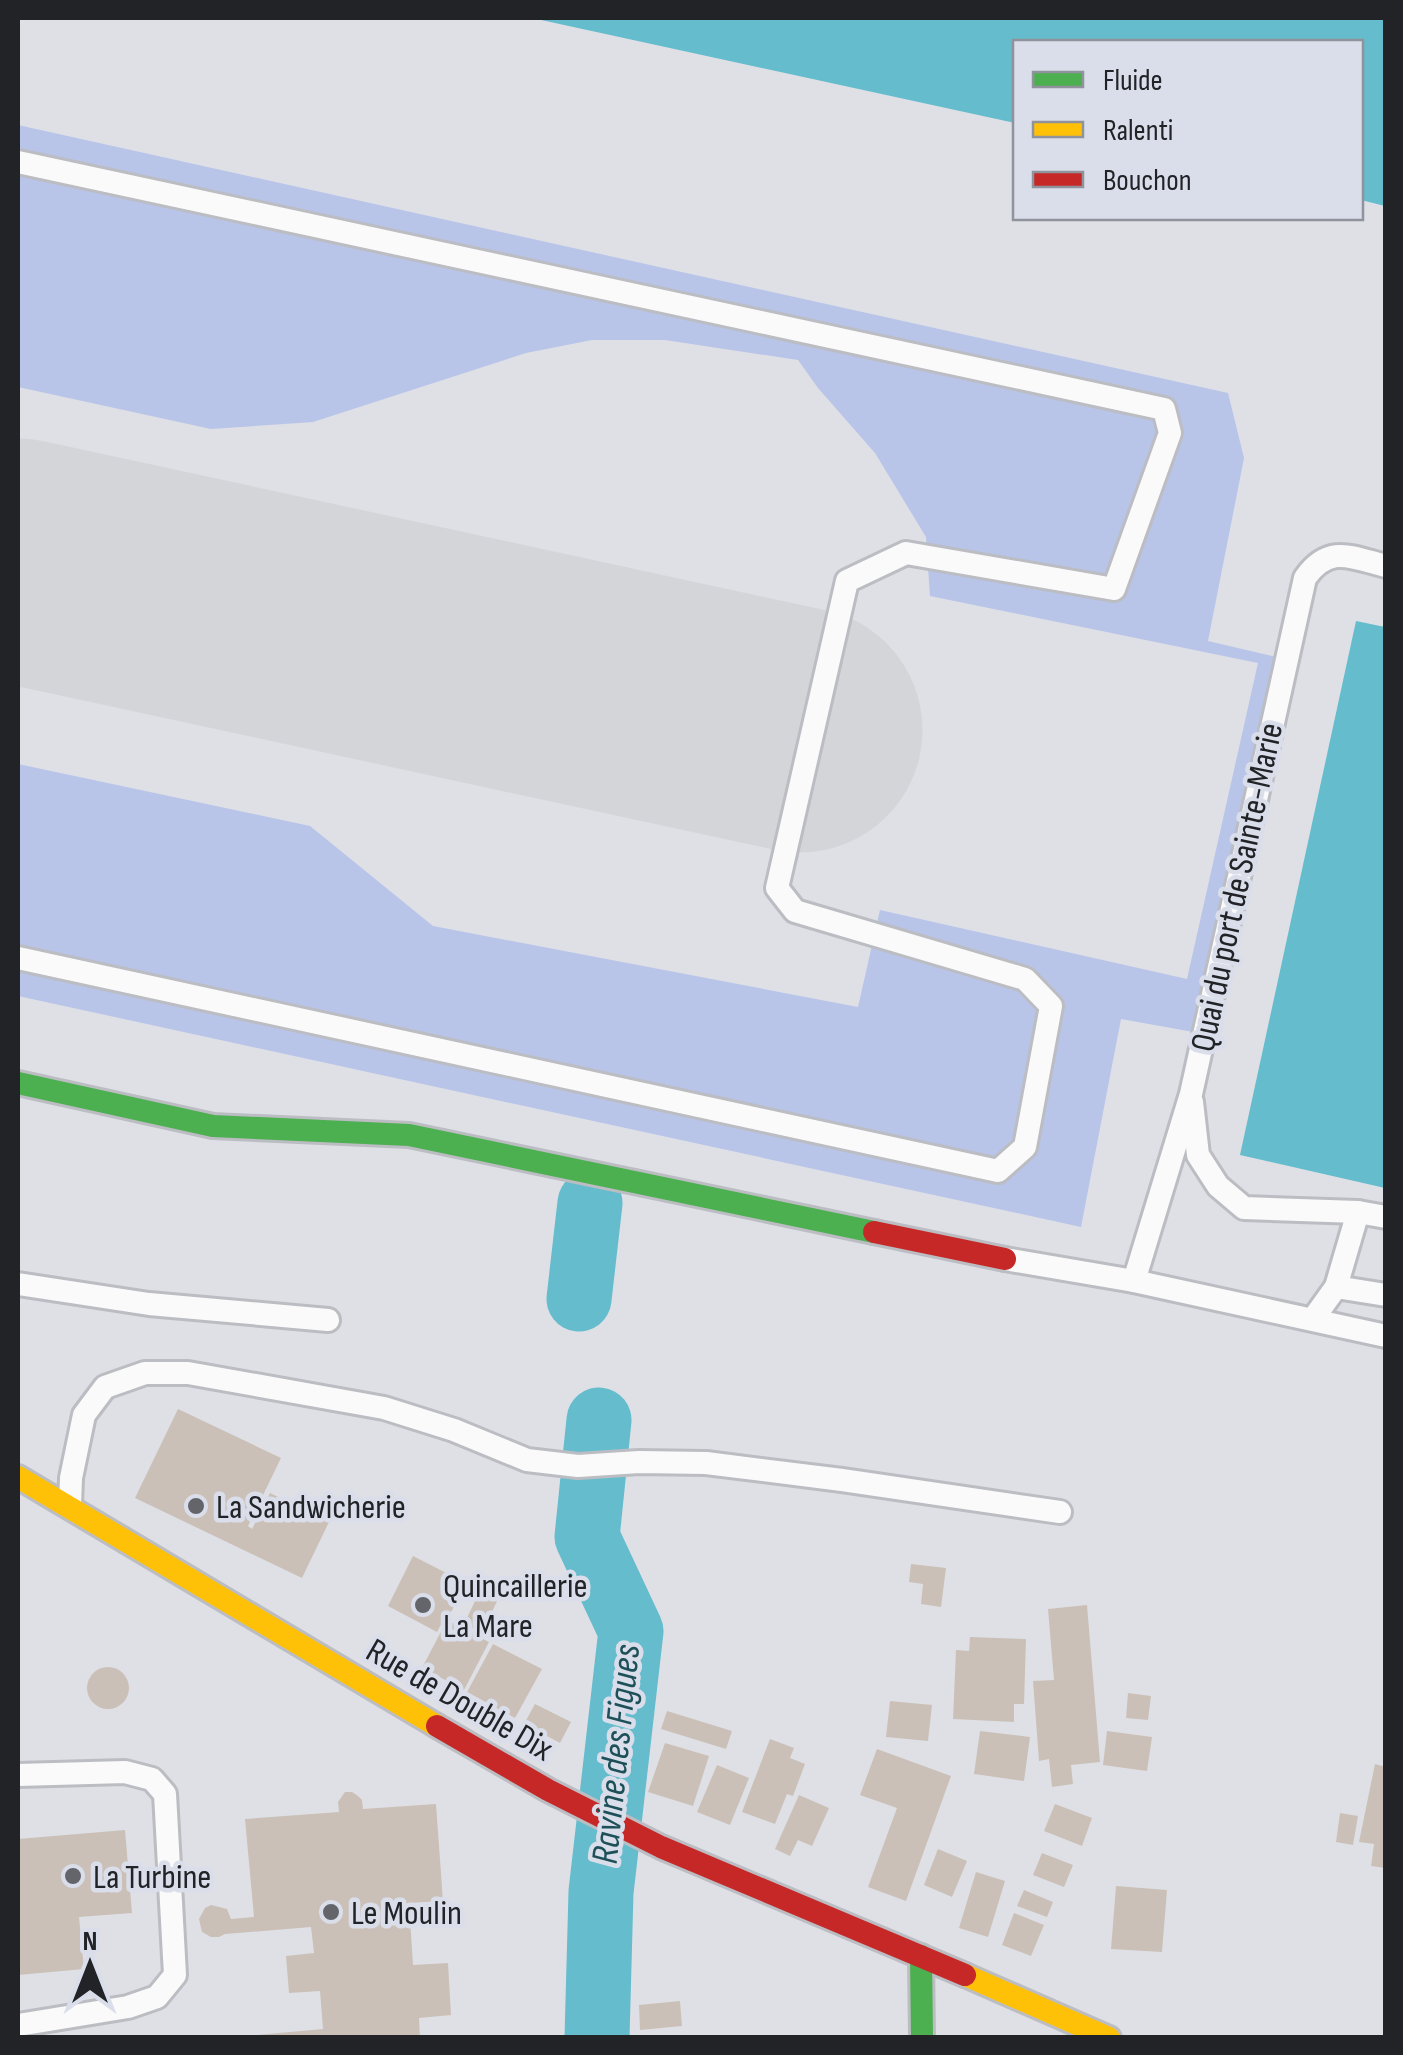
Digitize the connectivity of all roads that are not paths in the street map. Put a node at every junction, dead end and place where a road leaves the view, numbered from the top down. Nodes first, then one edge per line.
1 (18, 162) edge
2 (1386, 566) edge
3 (18, 958) edge
4 (18, 1082) edge
5 (1190, 1094) junction
6 (1358, 1212) junction
7 (1386, 1216) edge
8 (1005, 1258) joint
9 (1134, 1282) junction
10 (18, 1284) edge
11 (1336, 1287) junction
12 (1386, 1295) edge
13 (1313, 1319) junction
14 (328, 1320) dead end
15 (1386, 1336) edge
16 (18, 1477) edge
17 (70, 1508) junction
18 (1060, 1512) dead end
19 (18, 1775) edge
20 (922, 1956) junction
21 (18, 2025) edge
22 (922, 2038) edge
23 (1109, 2038) edge

1 - 3 lane
2 - 5 lane, Quai du port de Sainte-Marie
4 - 8 street
5 - 6 lane
5 - 9 lane, Quai du port de Sainte-Marie
6 - 7 lane
6 - 11 lane
8 - 9 lane
9 - 13 lane
10 - 14 lane
11 - 12 lane
11 - 13 lane
13 - 15 lane
16 - 17 street, Rue de Double Dix
17 - 18 lane
17 - 20 street, Rue de Double Dix
19 - 21 lane
20 - 22 street
20 - 23 street, Rue de Double Dix

